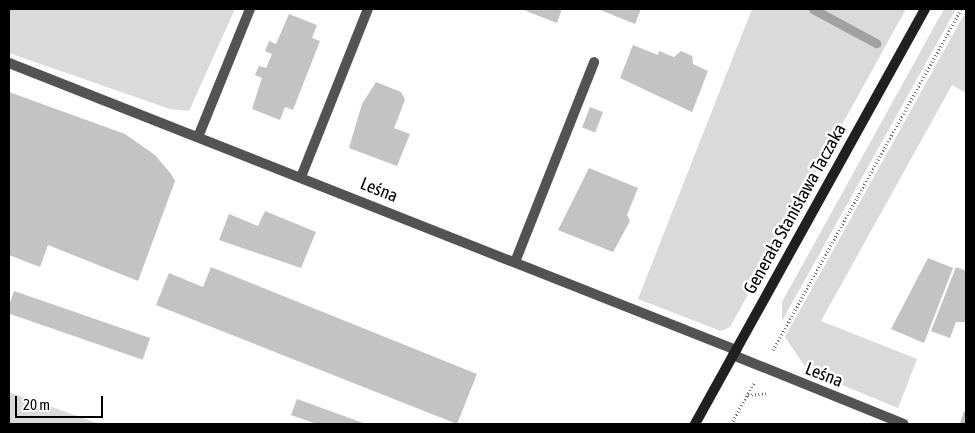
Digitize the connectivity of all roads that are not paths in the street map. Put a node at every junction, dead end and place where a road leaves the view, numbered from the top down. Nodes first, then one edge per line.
1 (250, 9) edge
2 (368, 9) edge
3 (925, 9) edge
4 (594, 62) dead end
5 (9, 63) edge
6 (198, 137) junction
7 (301, 177) junction
8 (515, 262) junction
9 (735, 352) junction
10 (695, 424) edge
11 (904, 424) edge

1 - 6 street
2 - 7 street
3 - 9 street, Generała Stanisława Taczaka
4 - 8 street
5 - 6 street, Leśna
6 - 7 street, Leśna
7 - 8 street, Leśna
8 - 9 street, Leśna
9 - 10 street, Generała Stanisława Taczaka
9 - 11 street, Leśna

